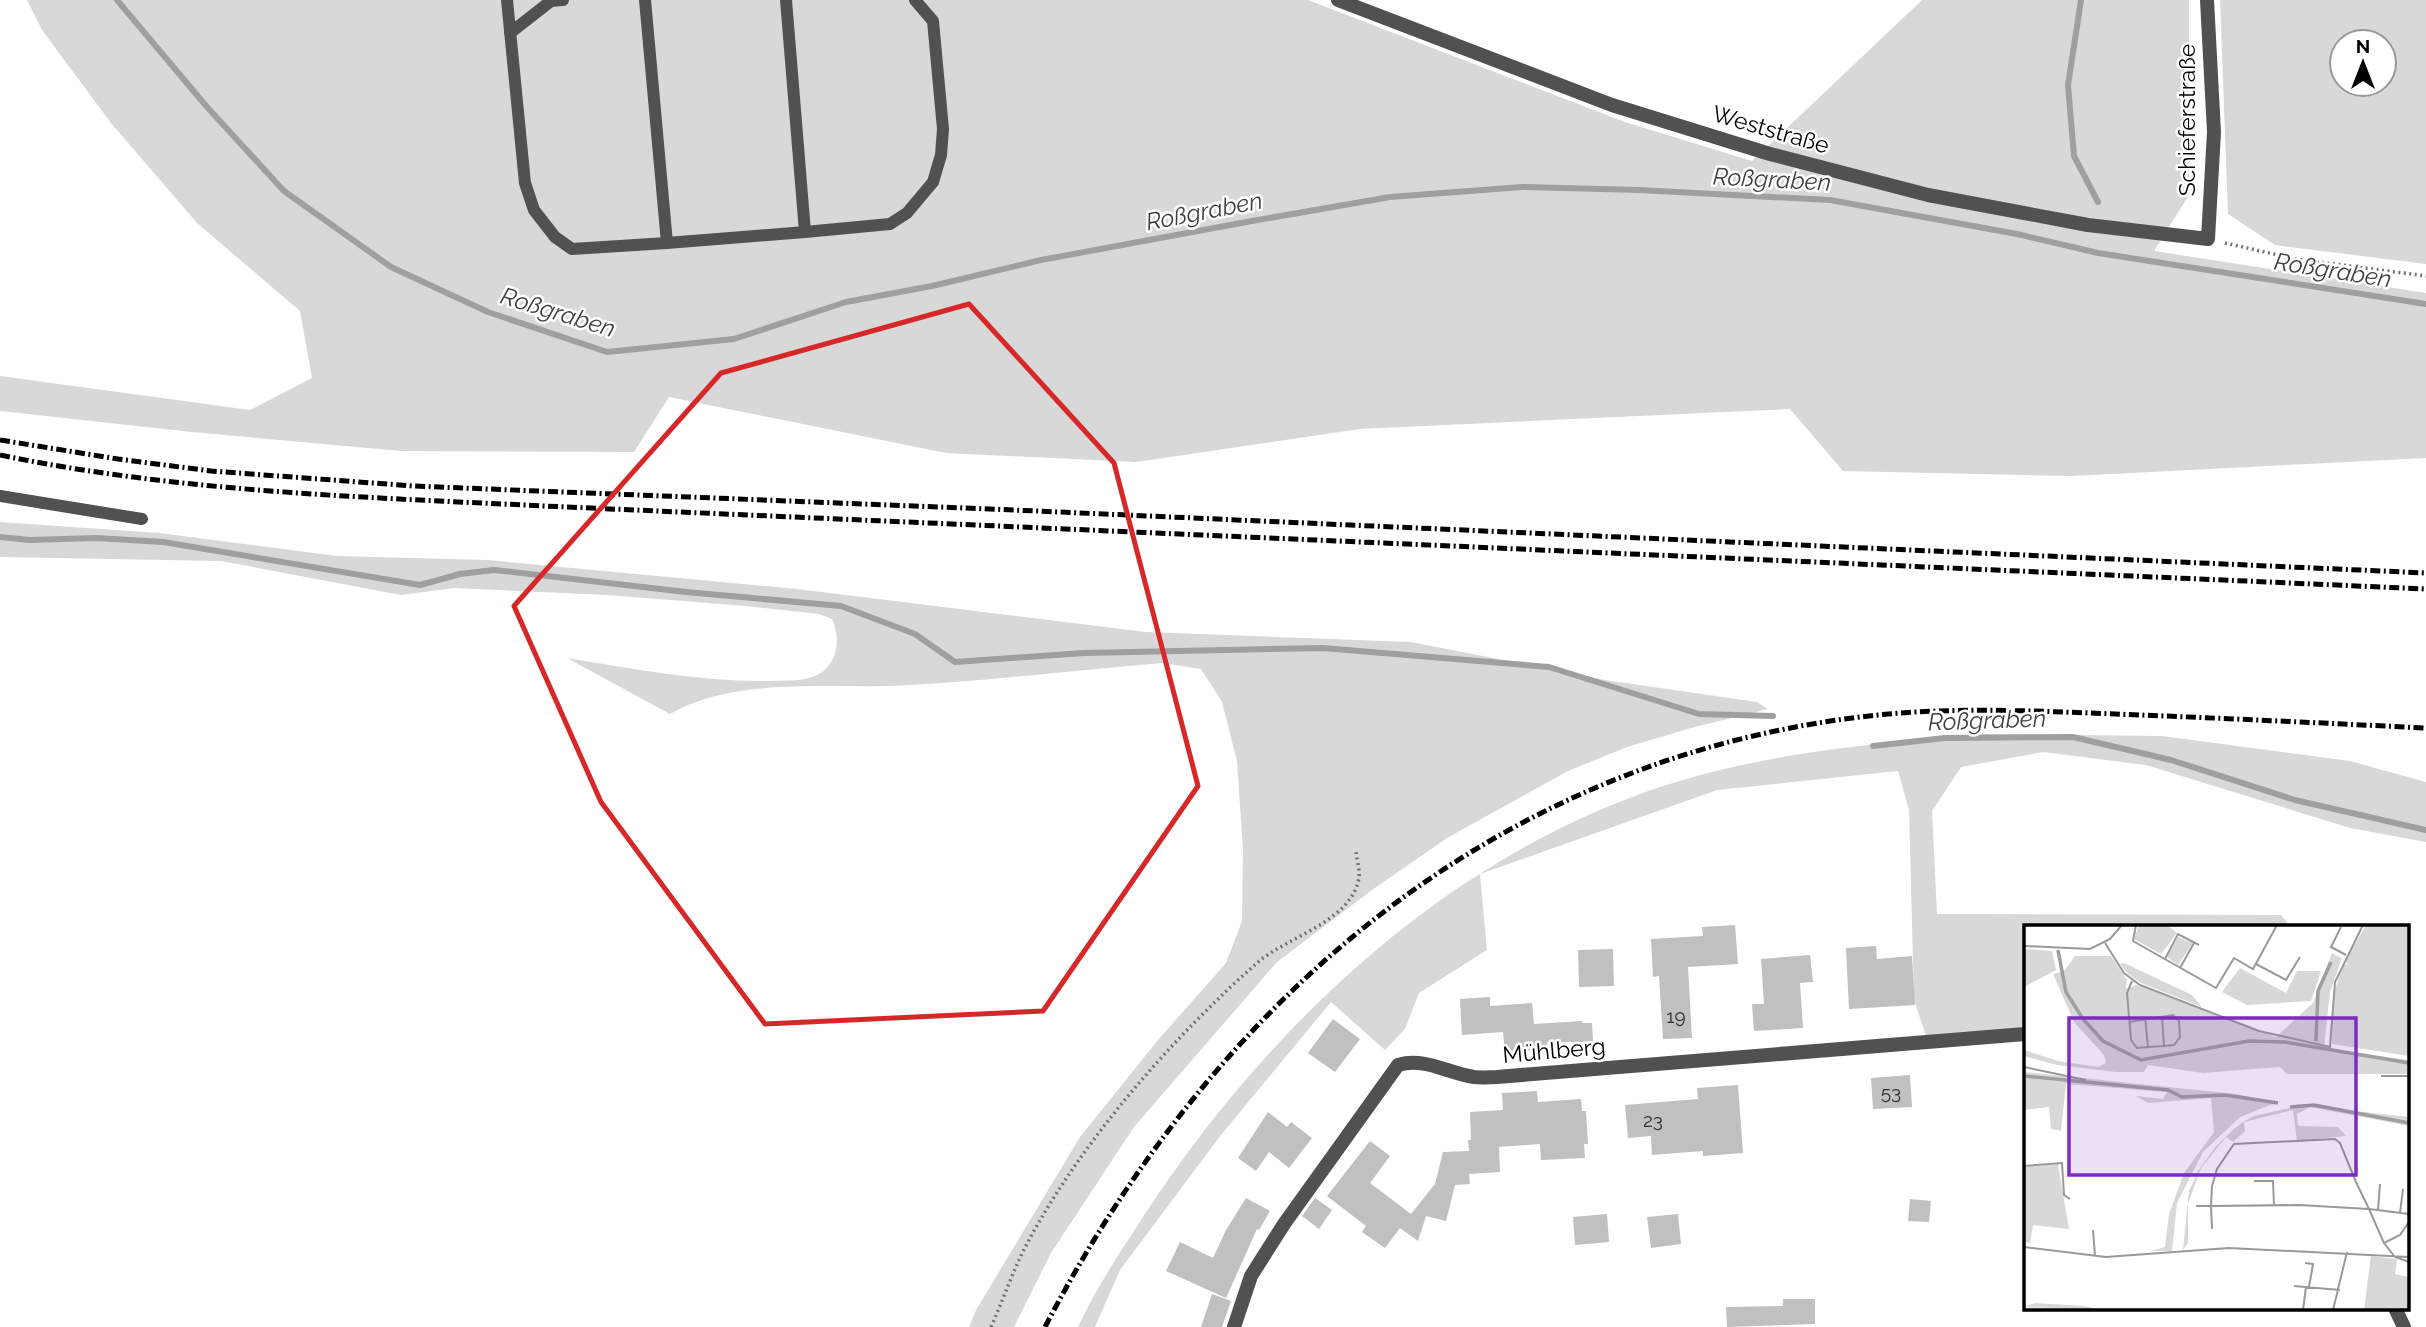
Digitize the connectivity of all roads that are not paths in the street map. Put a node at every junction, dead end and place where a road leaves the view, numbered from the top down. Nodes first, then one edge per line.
1 (507, 0) edge
2 (563, 0) edge
3 (645, 0) edge
4 (786, 0) edge
5 (915, 0) edge
6 (1338, 0) edge
7 (2207, 0) edge
8 (510, 33) junction
9 (805, 232) junction
10 (2208, 239) joint
11 (667, 243) junction
12 (0, 496) edge
13 (142, 519) dead end
14 (2024, 1034) edge
15 (2396, 1310) edge
16 (1234, 1327) edge
17 (2404, 1327) edge

1 - 8 lane
2 - 8 lane
3 - 11 lane
4 - 9 lane
5 - 9 lane
6 - 10 street, Weststraße
7 - 10 street, Schieferstraße
8 - 11 lane
9 - 11 lane
12 - 13 lane
14 - 16 street, Mühlberg
15 - 17 street

